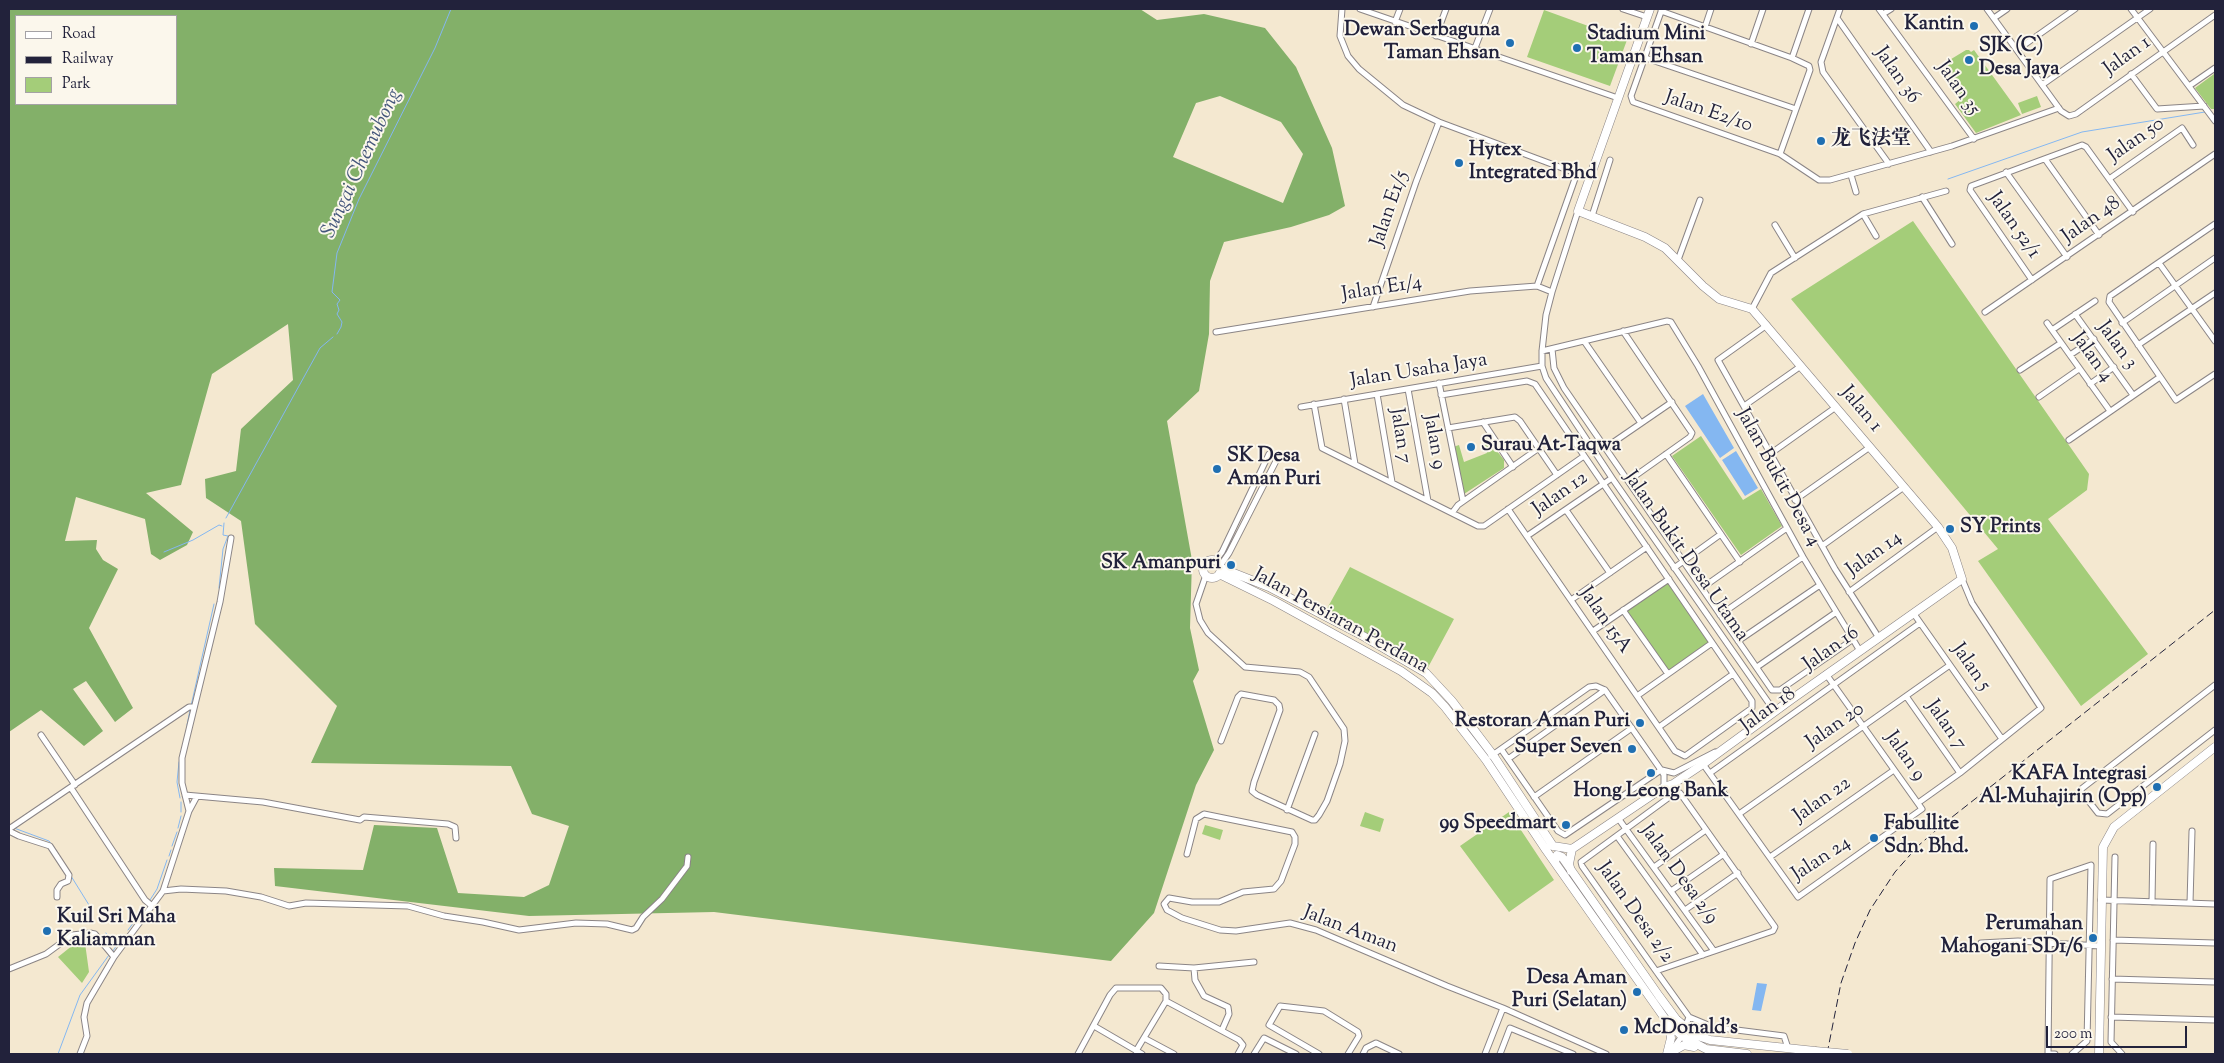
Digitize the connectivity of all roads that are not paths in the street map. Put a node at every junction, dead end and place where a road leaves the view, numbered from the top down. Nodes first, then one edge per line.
1 (1342, 9) edge
2 (1360, 9) edge
3 (1400, 9) edge
4 (1446, 9) edge
5 (1490, 9) edge
6 (1623, 9) edge
7 (1650, 9) edge
8 (1711, 9) edge
9 (1763, 9) edge
10 (1809, 9) edge
11 (1840, 9) edge
12 (1891, 9) edge
13 (1987, 9) edge
14 (2007, 9) edge
15 (2075, 9) edge
16 (2131, 9) edge
17 (2150, 9) edge
18 (1661, 10) edge
19 (1881, 11) edge
20 (2215, 15) edge
21 (1647, 17) junction
22 (1837, 18) junction
23 (1994, 18) junction
24 (2137, 18) junction
25 (1395, 22) junction
26 (1705, 27) junction
27 (1436, 36) junction
28 (1751, 44) junction
29 (1475, 48) junction
30 (2017, 50) junction
31 (2162, 52) junction
32 (1634, 54) junction
33 (1644, 57) junction
34 (1792, 58) junction
35 (2215, 68) edge
36 (2132, 74) junction
37 (2042, 85) junction
38 (2189, 86) junction
39 (1618, 98) junction
40 (2205, 107) junction
41 (2059, 108) junction
42 (1796, 109) junction
43 (2215, 120) edge
44 (1439, 122) junction
45 (1974, 139) junction
46 (2193, 145) dead end
47 (1931, 152) junction
48 (1780, 154) junction
49 (2215, 154) edge
50 (1610, 160) dead end
51 (2045, 160) junction
52 (1889, 164) junction
53 (2006, 172) junction
54 (1577, 173) junction
55 (1851, 175) junction
56 (1590, 178) junction
57 (2109, 179) junction
58 (1946, 191) dead end
59 (1856, 192) dead end
60 (1922, 197) junction
61 (1700, 200) dead end
62 (1578, 211) junction
63 (2133, 212) junction
64 (1863, 214) junction
65 (1592, 216) junction
66 (2215, 224) edge
67 (1775, 225) dead end
68 (2099, 235) junction
69 (1876, 236) dead end
70 (1952, 244) dead end
71 (2067, 257) junction
72 (1794, 258) junction
73 (2215, 258) edge
74 (1678, 260) junction
75 (2159, 263) junction
76 (2032, 280) junction
77 (1537, 286) junction
78 (2175, 286) junction
79 (1552, 292) junction
80 (2215, 293) edge
81 (2095, 301) dead end
82 (1373, 307) junction
83 (1752, 309) junction
84 (2192, 309) junction
85 (1985, 312) dead end
86 (2075, 314) junction
87 (2122, 322) junction
88 (2047, 323) dead end
89 (1767, 325) junction
90 (2052, 330) junction
91 (1216, 332) dead end
92 (1623, 332) junction
93 (2094, 339) junction
94 (1584, 341) junction
95 (2215, 341) edge
96 (2061, 343) junction
97 (2138, 345) junction
98 (1552, 349) junction
99 (1542, 351) junction
100 (2070, 355) junction
101 (1542, 366) junction
102 (1801, 366) junction
103 (2114, 367) junction
104 (2079, 368) junction
105 (2020, 370) dead end
106 (2215, 374) edge
107 (2159, 375) junction
108 (1439, 384) junction
109 (2090, 384) junction
110 (1408, 389) junction
111 (1377, 394) junction
112 (1442, 395) junction
113 (2133, 395) junction
114 (2039, 397) dead end
115 (1344, 400) junction
116 (1672, 402) junction
117 (1314, 404) junction
118 (1301, 406) dead end
119 (1744, 406) junction
120 (1836, 407) junction
121 (2110, 411) junction
122 (1483, 422) junction
123 (1641, 423) junction
124 (1448, 428) junction
125 (2069, 440) dead end
126 (1870, 447) junction
127 (1539, 448) junction
128 (1606, 448) junction
129 (1666, 454) junction
130 (1770, 454) junction
131 (1584, 456) junction
132 (1355, 464) junction
133 (1513, 467) junction
134 (1557, 475) junction
135 (1612, 478) junction
136 (1628, 481) junction
137 (1392, 482) junction
138 (1603, 484) junction
139 (1904, 487) junction
140 (1796, 500) junction
141 (1428, 501) junction
142 (1463, 501) junction
143 (1508, 509) junction
144 (1566, 510) junction
145 (1452, 513) junction
146 (1938, 527) junction
147 (1787, 528) junction
148 (1721, 534) junction
149 (1527, 536) junction
150 (230, 538) dead end
151 (1822, 546) junction
152 (1647, 547) junction
153 (1803, 557) junction
154 (1684, 561) junction
155 (1740, 562) junction
156 (1219, 567) junction
157 (1674, 568) junction
158 (1610, 573) junction
159 (1206, 575) junction
160 (1669, 579) junction
161 (1962, 580) junction
162 (1820, 584) junction
163 (1702, 588) junction
164 (1849, 592) junction
165 (1571, 600) junction
166 (1623, 610) junction
167 (1835, 612) junction
168 (1914, 614) junction
169 (1720, 615) junction
170 (1920, 623) junction
171 (1593, 631) junction
172 (1879, 638) junction
173 (1852, 640) junction
174 (1738, 641) junction
175 (1712, 643) junction
176 (1860, 651) junction
177 (1950, 665) junction
178 (1757, 667) junction
179 (1668, 674) junction
180 (1734, 674) junction
181 (1826, 674) junction
182 (1833, 684) junction
183 (2215, 684) edge
184 (1604, 690) junction
185 (1637, 696) junction
186 (1906, 696) junction
187 (192, 707) junction
188 (1775, 712) junction
189 (1863, 726) junction
190 (1659, 727) junction
191 (1632, 728) junction
192 (2215, 730) edge
193 (1315, 734) dead end
194 (41, 735) dead end
195 (2002, 739) junction
196 (1221, 741) dead end
197 (2215, 748) edge
198 (1502, 749) junction
199 (1722, 749) junction
200 (1489, 758) junction
201 (1508, 759) junction
202 (1703, 764) junction
203 (1661, 770) junction
204 (1894, 770) junction
205 (1710, 773) junction
206 (1960, 773) junction
207 (73, 786) junction
208 (1664, 787) junction
209 (185, 796) junction
210 (1534, 797) junction
211 (196, 798) junction
212 (1918, 803) junction
213 (1922, 809) joint
214 (1287, 810) junction
215 (189, 811) junction
216 (1739, 814) junction
217 (1618, 818) junction
218 (1626, 829) junction
219 (9, 830) edge
220 (1706, 830) junction
221 (2192, 831) dead end
222 (1617, 836) junction
223 (456, 838) dead end
224 (2153, 844) dead end
225 (1549, 848) junction
226 (1572, 850) junction
227 (1187, 854) dead end
228 (1724, 854) junction
229 (688, 857) dead end
230 (1770, 857) junction
231 (2116, 857) dead end
232 (1555, 862) junction
233 (1654, 867) junction
234 (1571, 871) junction
235 (1738, 873) junction
236 (1671, 890) junction
237 (163, 891) junction
238 (57, 897) dead end
239 (2104, 900) junction
240 (2114, 901) junction
241 (2152, 902) junction
242 (2190, 903) junction
243 (2215, 904) edge
244 (152, 906) junction
245 (1685, 910) junction
246 (2113, 940) junction
247 (1981, 943) dead end
248 (2051, 943) junction
249 (2215, 944) edge
250 (2089, 946) junction
251 (2100, 946) junction
252 (1714, 951) junction
253 (1702, 955) junction
254 (114, 956) junction
255 (1254, 962) dead end
256 (1159, 966) dead end
257 (1194, 968) junction
258 (9, 969) edge
259 (1656, 971) junction
260 (2112, 979) junction
261 (2215, 982) edge
262 (1166, 1001) junction
263 (1504, 1008) junction
264 (1689, 1017) junction
265 (2111, 1017) junction
266 (2215, 1020) edge
267 (1668, 1023) junction
268 (1094, 1026) junction
269 (1685, 1028) junction
270 (1222, 1030) junction
271 (1682, 1036) junction
272 (1144, 1038) junction
273 (1788, 1048) junction
274 (1133, 1049) junction
275 (1706, 1049) junction
276 (2099, 1053) edge
277 (80, 1054) edge
278 (1078, 1054) edge
279 (1127, 1054) edge
280 (1142, 1054) edge
281 (1174, 1054) edge
282 (1238, 1054) edge
283 (1254, 1054) edge
284 (1296, 1054) edge
285 (1319, 1054) edge
286 (1348, 1054) edge
287 (1363, 1054) edge
288 (1399, 1054) edge
289 (1485, 1054) edge
290 (1500, 1054) edge
291 (1573, 1054) edge
292 (1606, 1054) edge
293 (1668, 1054) edge
294 (1747, 1054) edge
295 (1848, 1054) edge
296 (2048, 1054) edge
297 (2055, 1054) edge
298 (2072, 1054) edge
299 (2122, 1054) edge

1 - 44 street
2 - 25 street
3 - 25 street
4 - 27 street
5 - 29 street
6 - 21 street
7 - 21 street
8 - 26 street
9 - 28 street
10 - 34 street
11 - 22 street
12 - 19 street
13 - 23 street
14 - 23 street
15 - 30 street
16 - 24 street
17 - 24 street
18 - 26 street
18 - 33 street
19 - 45 street, Jalan 35
20 - 31 street, Jalan 1
21 - 32 street
22 - 47 street, Jalan 36
22 - 52 street
23 - 30 street
24 - 31 street
24 - 37 street
25 - 27 street
26 - 28 street
27 - 29 street
28 - 34 street
29 - 39 street
30 - 37 street
31 - 36 street, Jalan 1
31 - 38 street
32 - 33 street
32 - 39 street
33 - 42 street
33 - 48 street, Jalan E2/10
34 - 42 street
35 - 38 street
36 - 40 street
36 - 41 street, Jalan 1
37 - 41 street
38 - 40 street
39 - 56 street
40 - 43 street
41 - 45 street, Jalan E2/10
42 - 48 street
44 - 54 street
44 - 82 street, Jalan E1/5
45 - 47 street, Jalan E2/10
46 - 57 street, Jalan 50
47 - 52 street, Jalan E2/10
48 - 55 street, Jalan E2/10
49 - 63 street, Jalan 48
50 - 65 street
51 - 53 street
51 - 57 street
51 - 68 street
52 - 55 street, Jalan E2/10
53 - 71 street
53 - 76 street, Jalan 52/1
54 - 56 street
54 - 77 street
55 - 59 street
56 - 62 street
57 - 63 street
58 - 60 street
60 - 64 street
60 - 70 street
61 - 74 street
62 - 65 street, Jalan 1
62 - 79 street
63 - 68 street, Jalan 48
64 - 69 street
64 - 72 street
65 - 74 street, Jalan 1
66 - 75 street
67 - 72 street
68 - 71 street, Jalan 48
71 - 76 street, Jalan 48
72 - 83 street
73 - 78 street
74 - 83 street, Jalan 1
75 - 78 street
75 - 87 street
76 - 85 street, Jalan 48
77 - 79 street, Jalan E1/4
77 - 82 street, Jalan E1/4
78 - 84 street
78 - 87 street
79 - 99 street
80 - 84 street
81 - 86 street
82 - 91 street, Jalan E1/4
83 - 89 street, Jalan 1
84 - 95 street
84 - 97 street
86 - 90 street
86 - 93 street, Jalan 3
87 - 97 street
88 - 90 street, Jalan 4
89 - 102 street, Jalan 1
89 - 119 street
90 - 96 street, Jalan 4
92 - 94 street
92 - 116 street
92 - 147 street, Jalan Bukit Desa 4
93 - 100 street
93 - 103 street, Jalan 3
94 - 98 street
94 - 123 street
96 - 100 street, Jalan 4
96 - 105 street
97 - 107 street
98 - 99 street
98 - 128 street, Jalan Bukit Desa Utama
99 - 101 street
100 - 104 street, Jalan 4
101 - 108 street, Jalan Usaha Jaya
101 - 135 street, Jalan Bukit Desa Utama
102 - 119 street
102 - 120 street, Jalan 1
103 - 109 street
103 - 113 street, Jalan 3
104 - 109 street, Jalan 4
104 - 114 street
106 - 107 street
107 - 113 street
108 - 110 street, Jalan Usaha Jaya
108 - 112 street
109 - 121 street, Jalan 4
110 - 111 street, Jalan Usaha Jaya
110 - 141 street, Jalan 9
111 - 115 street, Jalan Usaha Jaya
111 - 137 street, Jalan 7
112 - 124 street
112 - 131 street
113 - 121 street
115 - 117 street, Jalan Usaha Jaya
115 - 132 street
116 - 123 street
116 - 129 street
117 - 118 street, Jalan Usaha Jaya
117 - 132 street
119 - 130 street
120 - 126 street, Jalan 1
120 - 130 street
121 - 125 street
122 - 124 street
122 - 127 street
122 - 133 street
123 - 128 street
124 - 142 street
126 - 139 street, Jalan 1
126 - 140 street
127 - 133 street
127 - 134 street
128 - 136 street, Jalan Bukit Desa Utama
129 - 136 street
129 - 148 street
130 - 140 street
131 - 134 street
131 - 138 street
132 - 137 street
133 - 142 street
134 - 143 street
135 - 138 street, Jalan 12
135 - 157 street, Jalan Bukit Desa Utama
136 - 154 street, Jalan Bukit Desa Utama
137 - 141 street
138 - 144 street, Jalan 12
138 - 152 street
139 - 146 street, Jalan 1
139 - 151 street
140 - 151 street
141 - 145 street
142 - 145 street
143 - 145 street
143 - 149 street, Jalan 15A
144 - 149 street, Jalan 12
144 - 158 street
146 - 161 street, Jalan 1
146 - 164 street, Jalan 14
147 - 153 street, Jalan Bukit Desa 4
147 - 155 street
148 - 154 street
148 - 155 street
149 - 165 street, Jalan 15A
150 - 187 street
151 - 164 street
152 - 158 street
152 - 160 street
153 - 162 street, Jalan Bukit Desa 4
153 - 169 street
154 - 157 street
154 - 163 street, Jalan Bukit Desa Utama
155 - 163 street
156 - 156 street
156 - 159 street
156 - 159 street
156 - 200 street, Jalan Persiaran Perdana
156 - 200 street, Jalan Persiaran Perdana
157 - 188 street, Jalan Bukit Desa Utama
158 - 165 street
159 - 214 street
160 - 166 street
160 - 175 street
161 - 168 street, Jalan 16
161 - 195 street, Jalan 1
162 - 167 street, Jalan Bukit Desa 4
162 - 174 street
163 - 169 street, Jalan Bukit Desa Utama
164 - 172 street, Jalan 14
165 - 171 street, Jalan 15A
166 - 171 street
166 - 179 street
167 - 173 street, Jalan Bukit Desa 4
167 - 178 street
168 - 170 street, Jalan 5
168 - 172 street, Jalan 16
169 - 174 street, Jalan Bukit Desa Utama
170 - 177 street, Jalan 5
170 - 182 street, Jalan 18
171 - 185 street, Jalan 15A
172 - 176 street, Jalan 16
173 - 176 street, Jalan Bukit Desa 4
173 - 178 street, Jalan Bukit Desa Utama
174 - 178 street, Jalan Bukit Desa Utama
175 - 179 street
175 - 180 street
176 - 181 street, Jalan 16
177 - 186 street, Jalan 20
177 - 195 street, Jalan 5
179 - 185 street
180 - 190 street
180 - 190 street, Jalan 15A
181 - 182 street, Jalan 9
181 - 188 street, Jalan 16
182 - 189 street, Jalan 9
182 - 205 street, Jalan 18
183 - 192 street
184 - 191 street
184 - 198 street
184 - 201 street
185 - 190 street, Jalan 15A
186 - 189 street, Jalan 20
186 - 206 street, Jalan 7
187 - 207 street
187 - 209 street
188 - 199 street, Jalan 16
189 - 204 street, Jalan 9
189 - 216 street, Jalan 20
191 - 203 street
191 - 210 street
193 - 214 street
194 - 207 street
195 - 206 street
196 - 214 street
197 - 239 street
198 - 200 street
198 - 201 street
199 - 202 street, Jalan 16
199 - 203 street, Jalan 16
200 - 225 street, Jalan Persiaran Perdana
201 - 210 street
202 - 205 street, Jalan 24
202 - 208 street, Jalan 16
203 - 208 street
203 - 210 street
204 - 212 street, Jalan 9
204 - 230 street, Jalan 22
205 - 216 street, Jalan 24
206 - 212 street
207 - 219 street
207 - 244 street
208 - 217 street, Jalan 16
209 - 211 street
209 - 215 street
211 - 215 street
211 - 223 street
212 - 213 street, Jalan 9
213 - 230 street, Jalan 24
215 - 237 street
216 - 230 street, Jalan 24
217 - 218 street, Jalan Desa 2/9
217 - 226 street, Jalan 16
218 - 220 street, Jalan Desa 2/2
218 - 222 street, Jalan Desa 2/2
218 - 233 street, Jalan Desa 2/9
219 - 238 street
220 - 228 street
220 - 233 street
221 - 242 street
222 - 253 street
222 - 259 street, Jalan Desa 2/2
224 - 241 street
225 - 226 street
225 - 232 street, Jalan Persiaran Perdana
226 - 234 street
227 - 263 street, Jalan Aman
228 - 235 street
228 - 236 street
229 - 237 street
231 - 240 street
232 - 234 street
232 - 267 street, Jalan Persiaran Perdana
233 - 236 street, Jalan Desa 2/9
234 - 269 street
235 - 245 street
235 - 252 street
236 - 245 street, Jalan Desa 2/9
237 - 244 street
239 - 240 street
239 - 251 street
240 - 241 street
240 - 246 street
241 - 242 street
242 - 243 street
244 - 254 street
245 - 252 street, Jalan Desa 2/9
246 - 249 street
246 - 260 street
247 - 248 street
248 - 250 street
248 - 250 street
248 - 296 street
250 - 251 street
250 - 298 street
251 - 276 street
252 - 253 street
253 - 259 street
254 - 258 street
254 - 277 street
255 - 257 street
256 - 257 street
257 - 270 street
259 - 264 street, Jalan Desa 2/2
260 - 261 street
260 - 265 street
262 - 268 street
262 - 270 street
262 - 272 street
263 - 289 street
263 - 292 street, Jalan Aman
264 - 269 street
264 - 273 street
265 - 266 street
265 - 299 street
267 - 271 street, Jalan Persiaran Perdana
267 - 293 street
268 - 274 street
268 - 278 street
269 - 271 street
269 - 273 street
270 - 282 street
271 - 275 street, Jalan Persiaran Perdana
271 - 293 street
272 - 274 street
272 - 281 street
273 - 295 street, bridge
274 - 279 street
274 - 280 street
275 - 293 street
275 - 294 street
283 - 284 street
285 - 286 street
287 - 288 street
290 - 291 street
296 - 297 street

